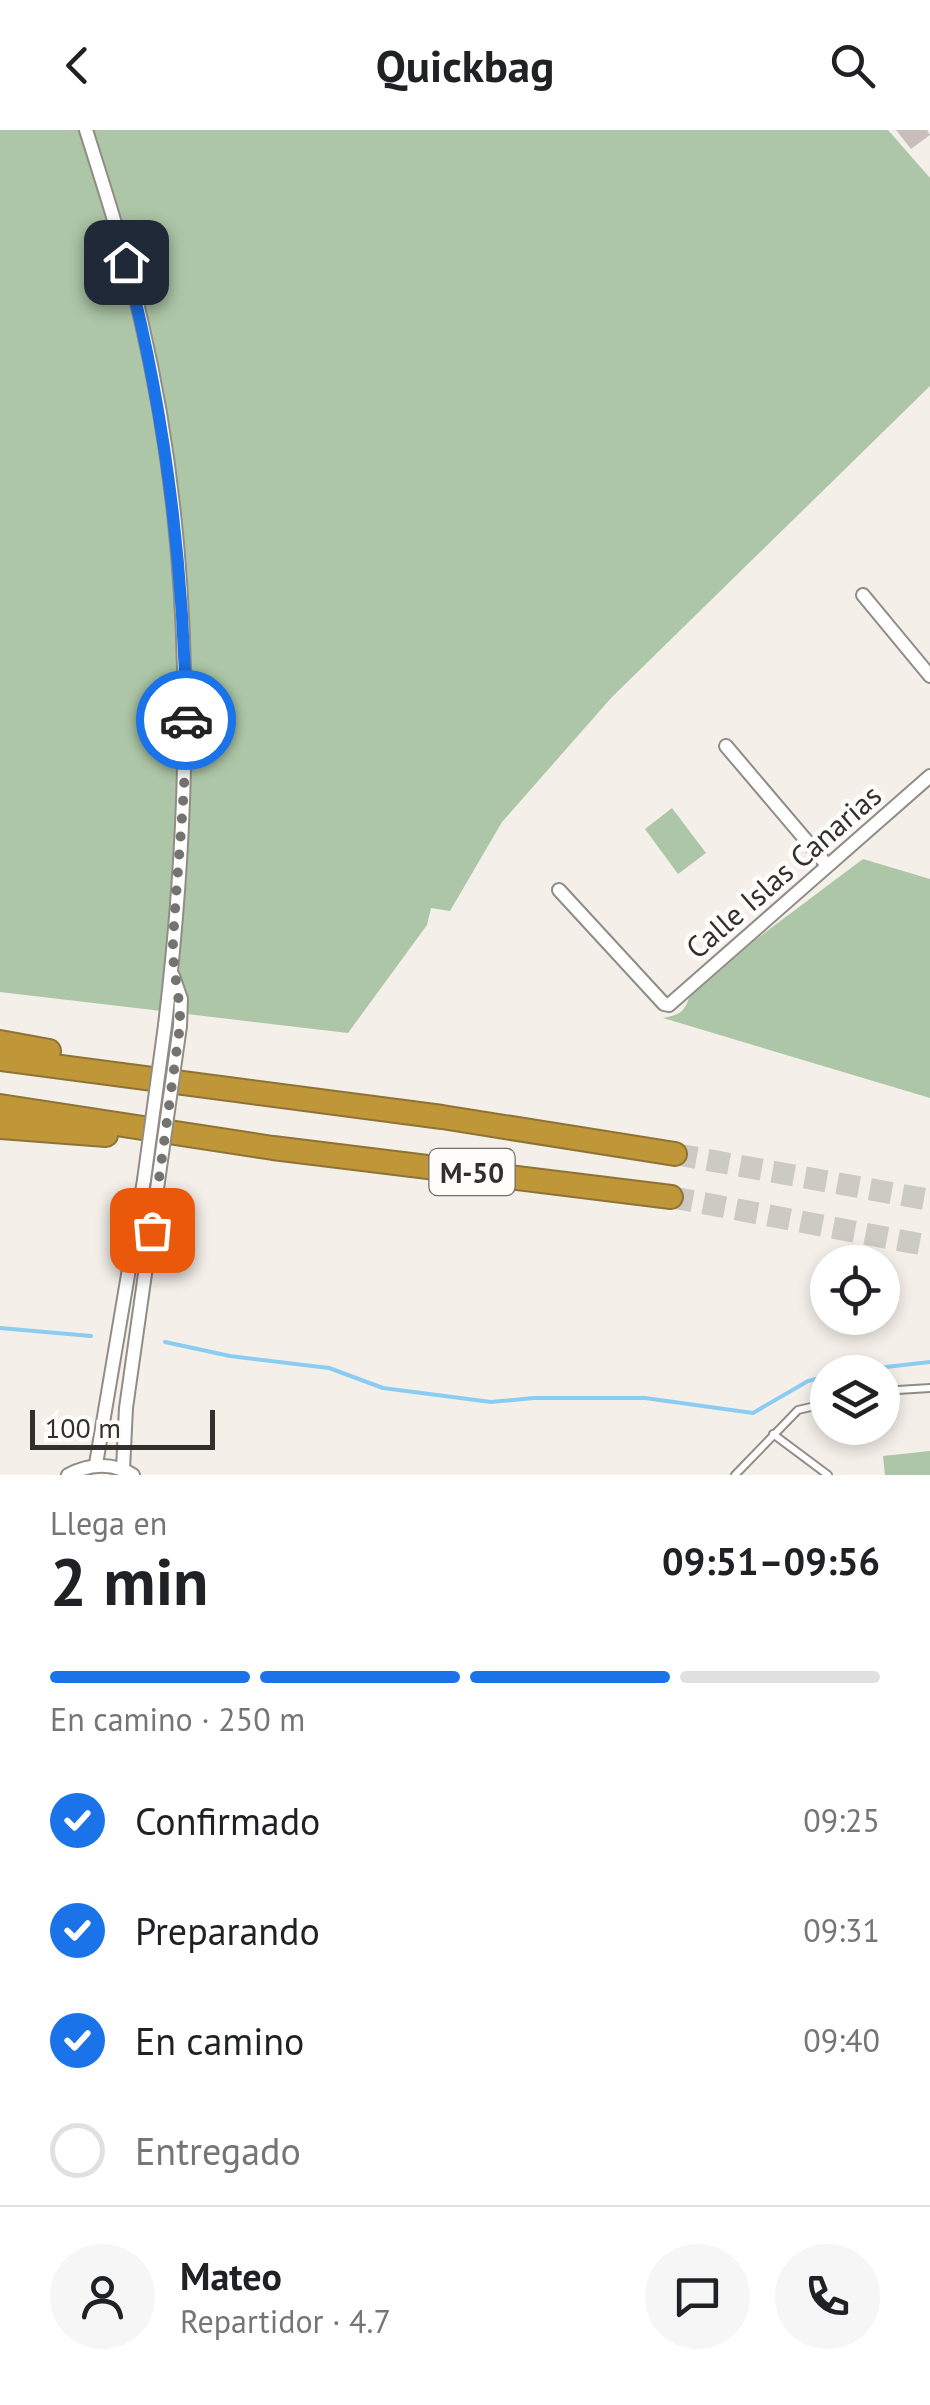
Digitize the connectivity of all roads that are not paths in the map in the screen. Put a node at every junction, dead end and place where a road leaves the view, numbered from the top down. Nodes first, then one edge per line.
1 (86, 130) edge
2 (862, 595) dead end
3 (930, 676) edge
4 (726, 746) dead end
5 (930, 776) edge
6 (827, 866) junction
7 (559, 890) dead end
8 (173, 1026) junction
9 (0, 1042) edge
10 (0, 1058) edge
11 (0, 1106) edge
12 (442, 1118) junction
13 (0, 1127) edge
14 (273, 1148) junction
15 (675, 1154) tunnel mouth
16 (671, 1197) tunnel mouth
17 (930, 1388) edge
18 (900, 1390) edge
19 (810, 1407) edge
20 (772, 1434) junction
21 (96, 1464) junction
22 (128, 1472) edge
23 (68, 1475) edge
24 (735, 1475) edge
25 (828, 1475) edge

1 - 8 street
2 - 3 street
4 - 6 street
5 - 6 street, Calle Islas Canarias
6 - 7 street, Calle Islas Canarias
8 - 21 street, bridge
8 - 22 street, bridge
9 - 12 highway
10 - 12 highway, M-50
11 - 14 highway, M-50
12 - 15 highway, M-50
13 - 14 highway
14 - 16 highway, M-50
17 - 18 lane
19 - 20 lane
20 - 24 lane
20 - 25 lane
21 - 22 street
21 - 23 street

